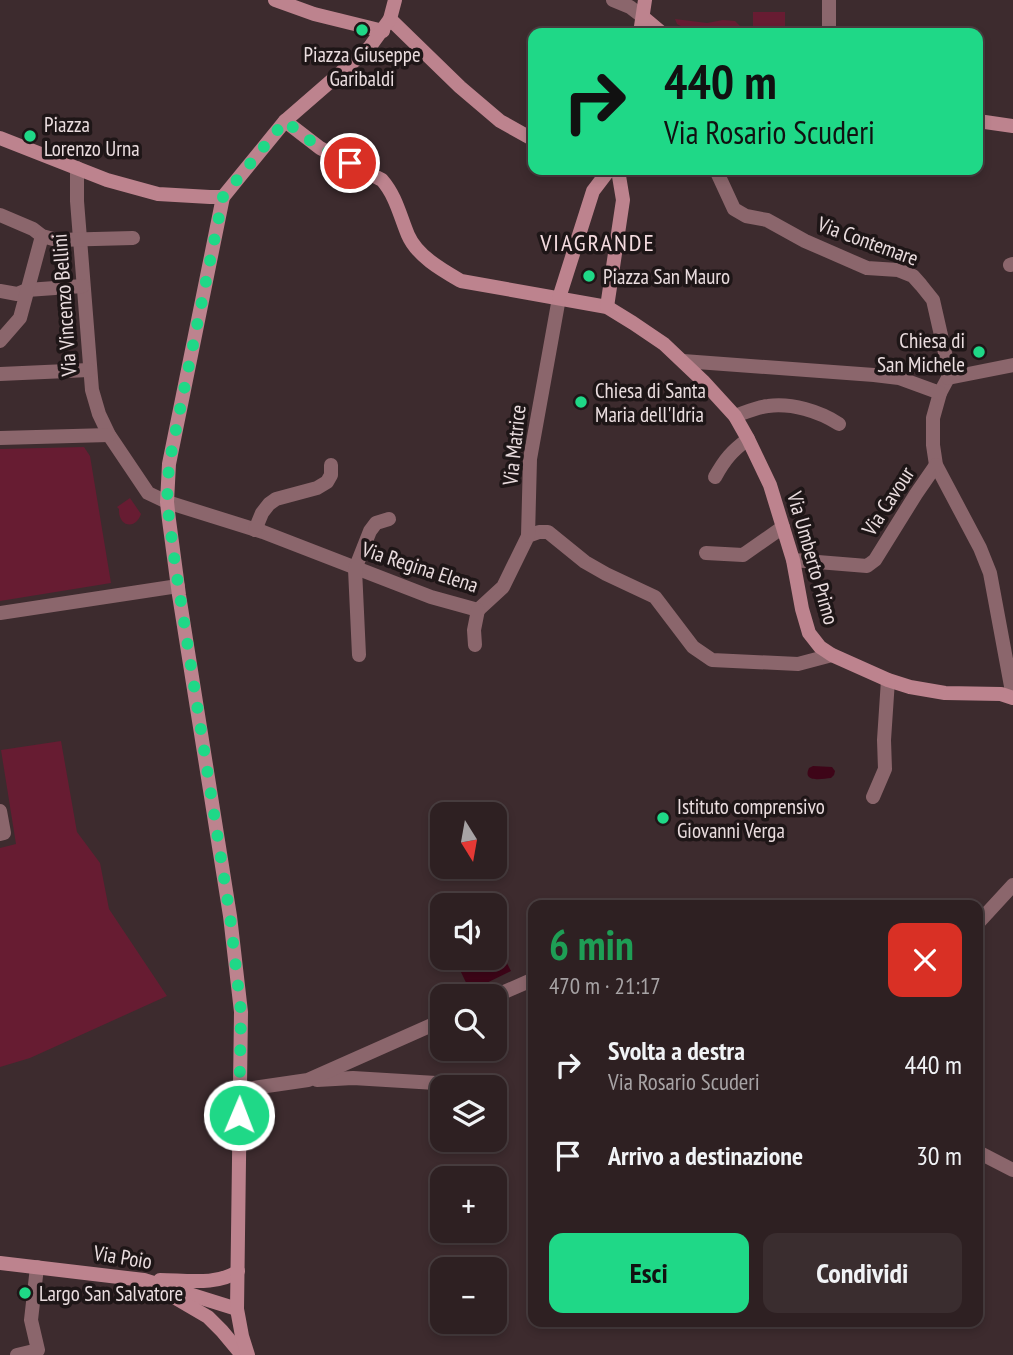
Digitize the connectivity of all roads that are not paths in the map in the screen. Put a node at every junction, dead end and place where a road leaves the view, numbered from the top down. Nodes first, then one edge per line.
1 (275, 0) edge
2 (395, 0) edge
3 (613, 0) edge
4 (645, 0) edge
5 (833, 0) edge
6 (643, 17) junction
7 (386, 25) junction
8 (640, 28) edge
9 (656, 28) edge
10 (830, 28) edge
11 (285, 121) junction
12 (983, 122) edge
13 (1013, 126) edge
14 (528, 137) edge
15 (0, 138) edge
16 (78, 168) junction
17 (605, 175) edge
18 (619, 175) edge
19 (718, 175) edge
20 (223, 197) junction
21 (0, 215) edge
22 (42, 236) junction
23 (132, 238) dead end
24 (80, 239) junction
25 (83, 286) junction
26 (27, 290) junction
27 (0, 291) edge
28 (555, 297) junction
29 (607, 307) junction
30 (0, 341) edge
31 (683, 361) junction
32 (1013, 365) edge
33 (89, 370) junction
34 (0, 374) edge
35 (947, 377) junction
36 (940, 393) junction
37 (735, 416) junction
38 (839, 424) dead end
39 (109, 435) junction
40 (0, 438) edge
41 (748, 439) junction
42 (331, 465) dead end
43 (936, 465) junction
44 (715, 477) dead end
45 (167, 502) junction
46 (389, 519) dead end
47 (783, 527) junction
48 (254, 530) junction
49 (528, 536) junction
50 (706, 553) dead end
51 (793, 560) junction
52 (355, 569) junction
53 (178, 586) junction
54 (478, 610) junction
55 (0, 613) edge
56 (475, 645) dead end
57 (359, 655) dead end
58 (832, 655) junction
59 (888, 680) junction
60 (1013, 697) edge
61 (873, 797) dead end
62 (0, 811) edge
63 (2, 834) edge
64 (1013, 885) edge
65 (983, 918) edge
66 (528, 982) edge
67 (507, 991) edge
68 (430, 1026) edge
69 (308, 1080) junction
70 (430, 1083) edge
71 (240, 1090) junction
72 (983, 1155) edge
73 (1013, 1170) edge
74 (0, 1263) edge
75 (37, 1267) junction
76 (238, 1271) junction
77 (144, 1280) junction
78 (237, 1308) junction
79 (41, 1353) edge
80 (17, 1355) edge
81 (242, 1355) edge
82 (248, 1355) edge

1 - 7 main road
2 - 7 main road
3 - 6 street
4 - 6 main road
5 - 10 street
6 - 8 main road
6 - 9 main road
7 - 11 main road
7 - 14 main road
11 - 20 main road
11 - 28 main road
12 - 13 main road
15 - 16 main road
16 - 20 main road
16 - 24 street, Via Vincenzo Bellini
17 - 28 main road
18 - 29 main road
19 - 35 street, Via Contemare
20 - 45 main road
21 - 22 street
22 - 24 street
22 - 26 street
23 - 24 street
24 - 25 street, Via Vincenzo Bellini
25 - 26 street
25 - 33 street, Via Vincenzo Bellini
26 - 27 street
26 - 30 street
28 - 29 main road
28 - 49 street, Via Matrice
29 - 31 main road, Via Umberto Primo
31 - 36 street
31 - 37 main road, Via Umberto Primo
32 - 35 street
33 - 34 street
33 - 39 street, Via Vincenzo Bellini
35 - 36 street
36 - 43 street
37 - 38 street
37 - 41 main road, Via Umberto Primo
39 - 40 street
39 - 45 street, Via Vincenzo Bellini
41 - 44 street
41 - 47 main road, Via Umberto Primo
42 - 48 street
43 - 51 street, Via Cavour
43 - 60 street
45 - 48 street, Via Regina Elena
45 - 53 main road
46 - 52 street
47 - 50 street
47 - 51 main road, Via Umberto Primo
48 - 52 street, Via Regina Elena
49 - 54 street, Via Regina Elena
49 - 58 street
51 - 58 main road, Via Umberto Primo
52 - 54 street, Via Regina Elena
52 - 57 street
53 - 55 street
53 - 71 main road
54 - 56 street
58 - 59 main road, Via Umberto Primo
59 - 60 main road, Via Umberto Primo
59 - 61 street
62 - 63 street
64 - 65 street
66 - 67 street
68 - 69 street
69 - 70 street
69 - 71 street
71 - 76 main road
72 - 73 street
74 - 75 main road, Via Poio
75 - 77 main road, Via Poio
75 - 79 street
76 - 77 main road
76 - 78 main road
77 - 78 main road, Via Poio
77 - 81 main road
78 - 82 main road
79 - 80 street

